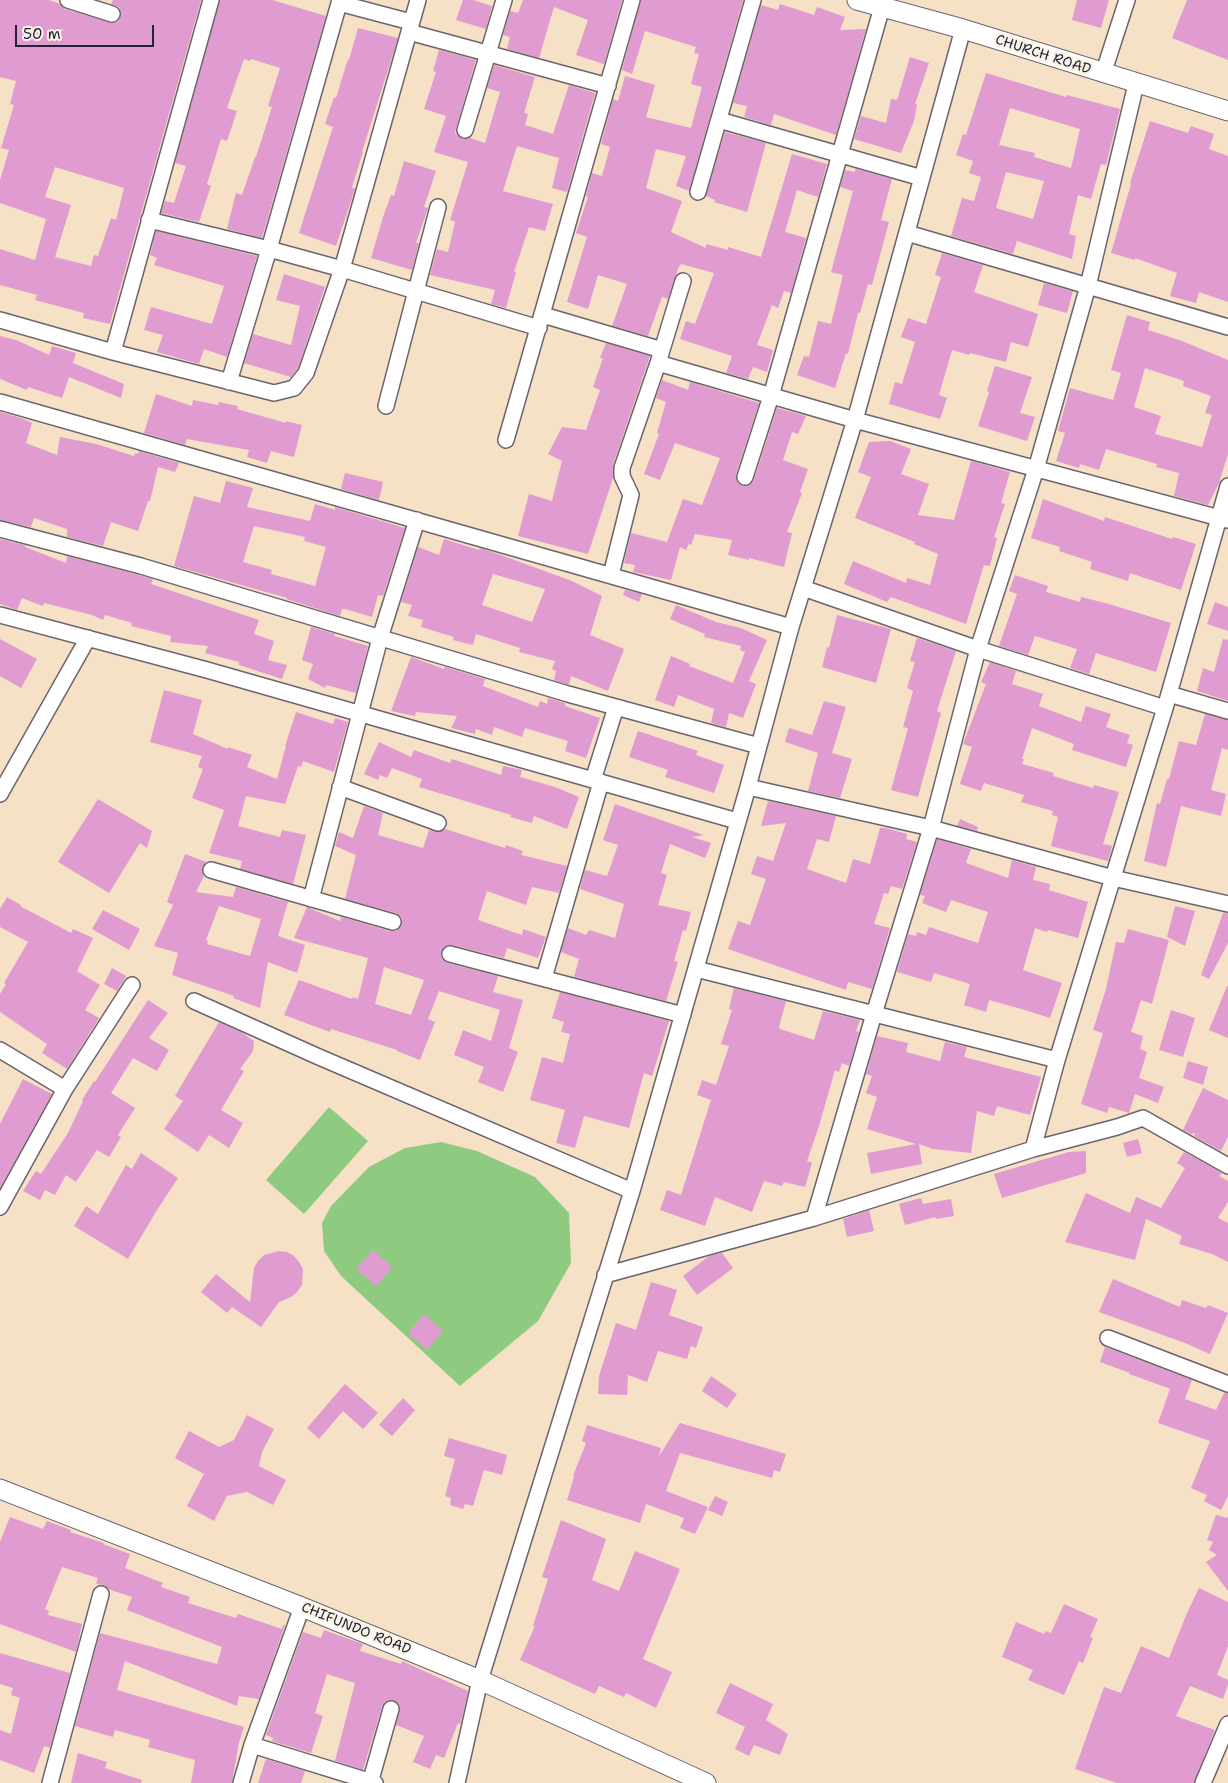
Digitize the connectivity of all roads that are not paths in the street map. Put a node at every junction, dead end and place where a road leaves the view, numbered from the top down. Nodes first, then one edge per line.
1 (68, 0) edge
2 (211, 0) edge
3 (418, 0) edge
4 (504, 0) edge
5 (632, 0) edge
6 (753, 0) edge
7 (858, 0) edge
8 (1127, 0) edge
9 (340, 1) edge
10 (882, 7) junction
11 (112, 14) dead end
12 (410, 27) junction
13 (963, 29) junction
14 (488, 53) junction
15 (1103, 74) junction
16 (1136, 84) junction
17 (608, 86) junction
18 (1228, 111) edge
19 (719, 120) junction
20 (465, 130) dead end
21 (840, 155) junction
22 (922, 178) junction
23 (698, 192) dead end
24 (438, 207) dead end
25 (149, 220) junction
26 (907, 233) junction
27 (268, 249) junction
28 (342, 269) junction
29 (683, 281) dead end
30 (1088, 286) junction
31 (416, 291) junction
32 (0, 320) edge
33 (541, 322) junction
34 (1228, 327) edge
35 (113, 352) junction
36 (660, 356) junction
37 (229, 382) junction
38 (771, 396) junction
39 (0, 402) edge
40 (386, 406) dead end
41 (855, 420) junction
42 (506, 440) dead end
43 (1036, 469) junction
44 (745, 476) dead end
45 (1228, 486) edge
46 (1223, 519) edge
47 (417, 520) junction
48 (0, 529) edge
49 (611, 576) junction
50 (803, 588) junction
51 (0, 615) edge
52 (791, 627) junction
53 (88, 638) junction
54 (380, 638) junction
55 (978, 649) junction
56 (1167, 701) junction
57 (616, 707) junction
58 (1228, 711) edge
59 (360, 713) junction
60 (759, 746) junction
61 (597, 781) junction
62 (340, 787) junction
63 (748, 787) junction
64 (0, 794) edge
65 (737, 820) junction
66 (438, 822) dead end
67 (931, 828) junction
68 (211, 870) dead end
69 (1113, 878) junction
70 (311, 898) junction
71 (1228, 904) edge
72 (393, 922) dead end
73 (450, 954) dead end
74 (696, 969) junction
75 (544, 978) junction
76 (132, 985) dead end
77 (194, 1001) dead end
78 (874, 1014) junction
79 (683, 1015) junction
80 (0, 1050) edge
81 (1057, 1060) junction
82 (65, 1089) junction
83 (1033, 1149) junction
84 (1228, 1166) edge
85 (632, 1191) junction
86 (0, 1207) edge
87 (814, 1218) junction
88 (605, 1274) junction
89 (1108, 1338) dead end
90 (1228, 1384) edge
91 (0, 1489) edge
92 (101, 1594) dead end
93 (302, 1606) junction
94 (480, 1680) junction
95 (391, 1709) dead end
96 (1228, 1724) edge
97 (252, 1745) junction
98 (50, 1783) edge
99 (242, 1783) edge
100 (371, 1783) edge
101 (457, 1783) edge
102 (706, 1783) edge
103 (1203, 1783) edge

1 - 11 street
2 - 25 street
3 - 12 street
4 - 14 street
5 - 17 street
6 - 19 street
7 - 10 street, CHURCH ROAD
8 - 15 street
9 - 12 street
9 - 27 street
10 - 13 street, CHURCH ROAD
10 - 21 street
12 - 14 street
12 - 28 street
13 - 15 street, CHURCH ROAD
13 - 22 street
14 - 17 street
14 - 20 street
15 - 16 street, CHURCH ROAD
16 - 18 street, CHURCH ROAD
16 - 30 street
17 - 33 street
19 - 21 street
19 - 23 street
21 - 22 street
21 - 38 street
22 - 26 street
24 - 31 street
25 - 27 street
25 - 35 street
26 - 30 street
26 - 41 street
27 - 28 street
27 - 37 street
28 - 31 street
28 - 37 street
29 - 36 street
30 - 34 street
30 - 43 street
31 - 33 street
31 - 40 street
32 - 35 street
33 - 36 street
33 - 42 street
35 - 37 street
36 - 38 street
36 - 49 street
38 - 41 street
38 - 44 street
39 - 47 street
41 - 43 street
41 - 50 street
43 - 46 street
43 - 55 street
45 - 46 street
46 - 56 street
47 - 49 street
47 - 54 street
48 - 54 street
49 - 52 street
50 - 52 street
50 - 55 street
51 - 53 street
52 - 60 street
53 - 59 street
53 - 64 street
54 - 57 street
54 - 59 street
55 - 56 street
55 - 67 street
56 - 58 street
56 - 69 street
57 - 60 street
57 - 61 street
59 - 61 street
59 - 62 street
60 - 63 street
61 - 65 street
61 - 75 street
62 - 66 street
62 - 70 street
63 - 65 street
63 - 67 street
65 - 74 street
67 - 69 street
67 - 78 street
68 - 70 street
69 - 71 street
69 - 81 street
70 - 72 street
73 - 75 street
74 - 78 street
74 - 79 street
75 - 79 street
76 - 82 street
77 - 85 street
78 - 81 street
78 - 87 street
79 - 85 street
80 - 82 street
81 - 83 street
82 - 86 street
83 - 84 street
83 - 87 street
85 - 88 street
87 - 88 street
88 - 94 street
89 - 90 street
91 - 93 street, CHIFUNDO ROAD
92 - 98 street
93 - 94 street, CHIFUNDO ROAD
93 - 97 street
94 - 101 street
94 - 102 street, CHIFUNDO ROAD
95 - 100 street
96 - 103 street
97 - 99 street
97 - 100 street

